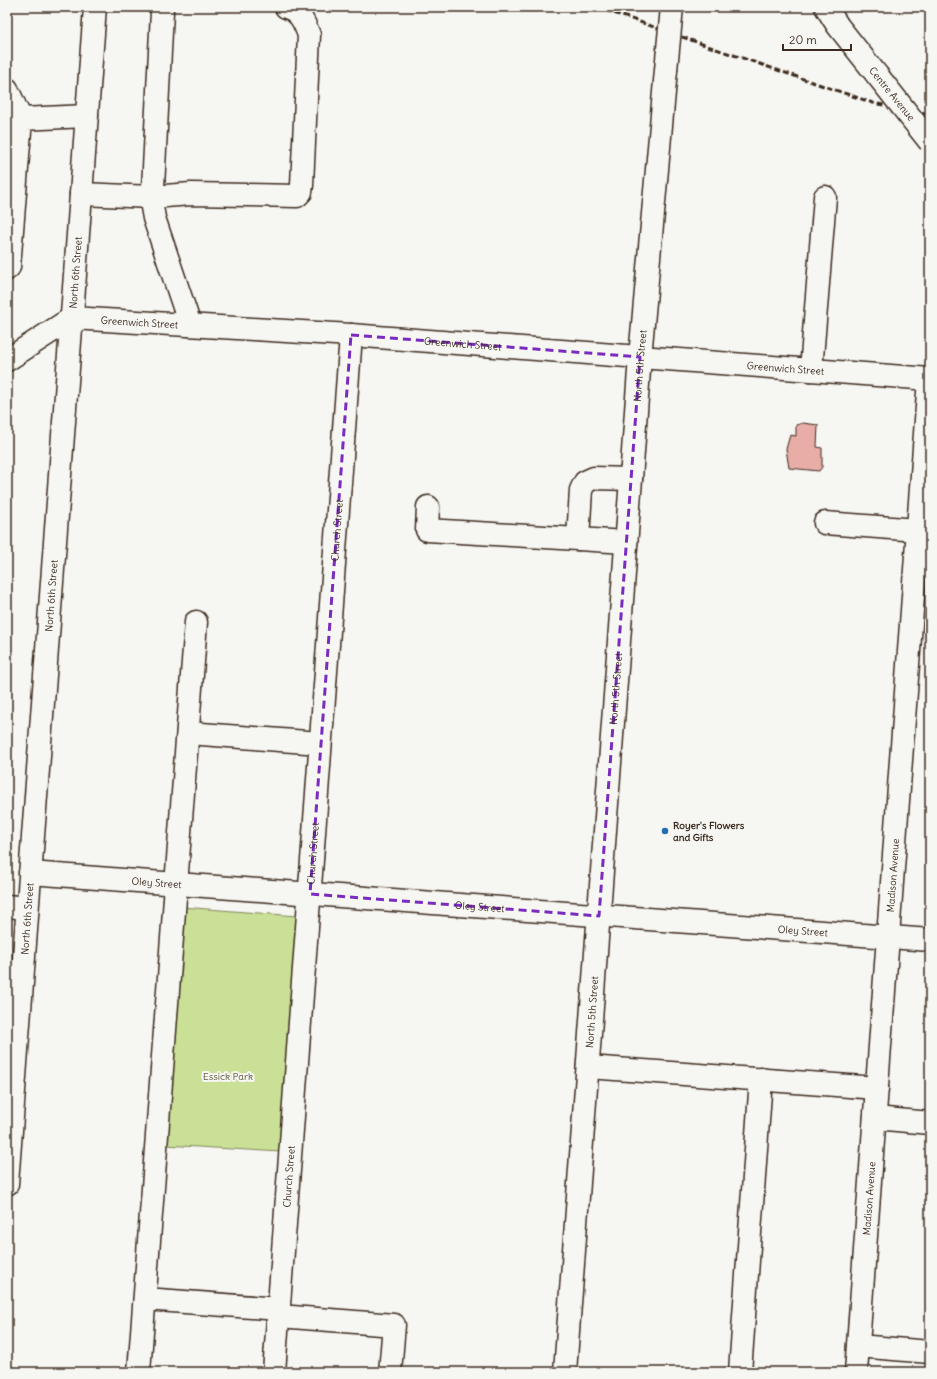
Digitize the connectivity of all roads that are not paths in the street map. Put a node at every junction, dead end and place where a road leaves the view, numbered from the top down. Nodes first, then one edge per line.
1 (95, 7) edge
2 (161, 7) edge
3 (286, 7) edge
4 (672, 7) edge
5 (826, 7) edge
6 (7, 89) edge
7 (87, 116) junction
8 (20, 120) junction
9 (930, 142) edge
10 (12, 168) edge
11 (82, 194) junction
12 (152, 197) junction
13 (825, 197) dead end
14 (7, 269) edge
15 (72, 318) junction
16 (190, 325) junction
17 (350, 335) junction
18 (640, 357) junction
19 (7, 360) edge
20 (811, 370) junction
21 (930, 379) edge
22 (631, 479) junction
23 (428, 507) dead end
24 (825, 523) dead end
25 (918, 530) junction
26 (578, 539) junction
27 (626, 542) junction
28 (196, 622) dead end
29 (188, 733) junction
30 (320, 743) junction
31 (30, 873) junction
32 (176, 884) junction
33 (310, 894) junction
34 (17, 907) edge
35 (599, 916) junction
36 (888, 937) junction
37 (930, 940) edge
38 (588, 1067) junction
39 (761, 1079) junction
40 (877, 1088) junction
41 (875, 1118) junction
42 (930, 1123) edge
43 (8, 1144) edge
44 (7, 1184) edge
45 (145, 1299) junction
46 (279, 1312) junction
47 (858, 1346) junction
48 (930, 1352) edge
49 (139, 1372) edge
50 (274, 1372) edge
51 (390, 1372) edge
52 (565, 1372) edge
53 (740, 1372) edge
54 (856, 1372) edge

1 - 7 street, North 6th Street
2 - 12 street
3 - 12 street
4 - 18 street, North 5th Street, bridge
5 - 9 street, Centre Avenue, bridge
6 - 8 street
7 - 8 street
7 - 11 street, North 6th Street
8 - 10 street
10 - 14 street
11 - 12 street
11 - 15 street, North 6th Street
12 - 16 street
13 - 20 street
15 - 16 street, Greenwich Street
15 - 19 street
15 - 31 street, North 6th Street
16 - 17 street, Greenwich Street
17 - 18 street, Greenwich Street
17 - 30 street, Church Street
18 - 20 street, Greenwich Street
18 - 22 street, North 5th Street
20 - 21 street, Greenwich Street
21 - 25 street, Madison Avenue
22 - 26 street
22 - 27 street, North 5th Street
23 - 26 street
24 - 25 street
25 - 36 street, Madison Avenue
26 - 27 street
27 - 35 street, North 5th Street
28 - 29 street
29 - 30 street
29 - 32 street
30 - 33 street, Church Street
31 - 32 street, Oley Street
31 - 34 street, North 6th Street
32 - 33 street, Oley Street
32 - 45 street
33 - 35 street, Oley Street
33 - 46 street, Church Street
34 - 43 street, North 6th Street
35 - 36 street, Oley Street
35 - 38 street, North 5th Street
36 - 37 street, Oley Street
36 - 40 street, Madison Avenue
38 - 39 street
38 - 52 street, North 5th Street
39 - 40 street
39 - 53 street
40 - 41 street, Madison Avenue
41 - 42 street
41 - 47 street, Madison Avenue
43 - 44 street, North 6th Street
45 - 46 street
45 - 49 street
46 - 50 street, Church Street
46 - 51 street
47 - 48 street
47 - 54 street, Madison Avenue

